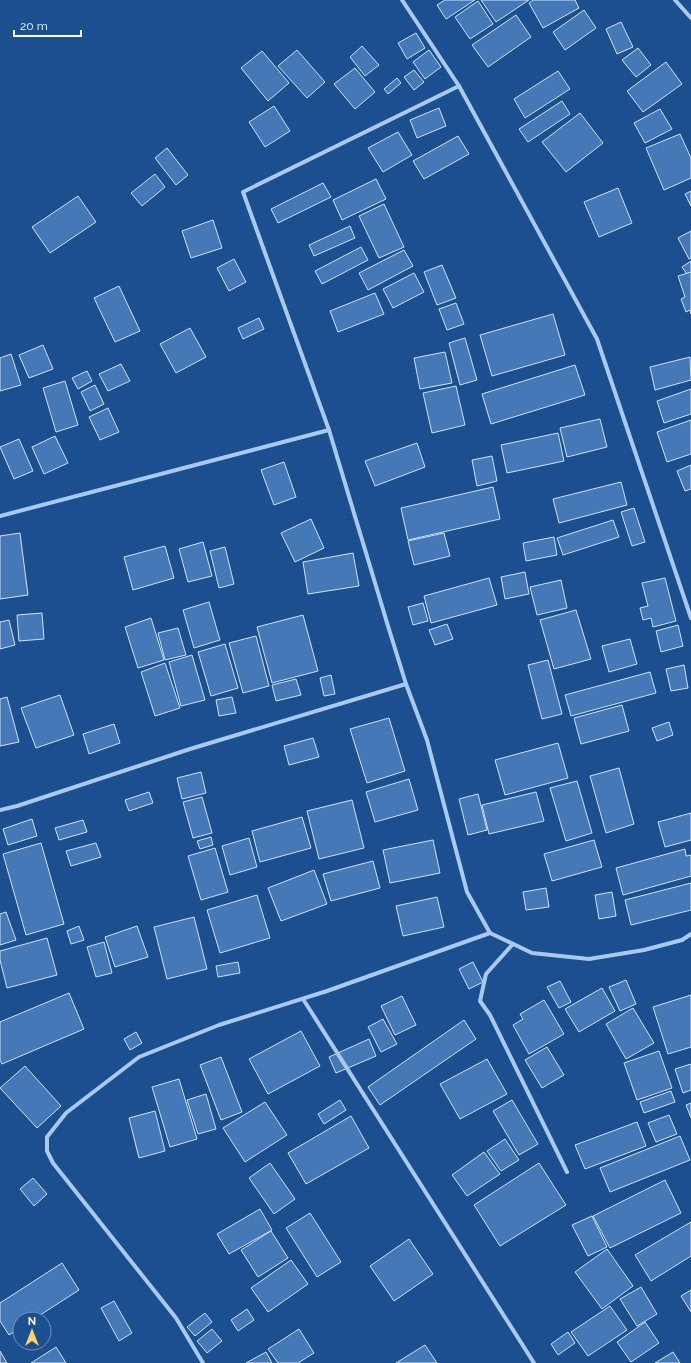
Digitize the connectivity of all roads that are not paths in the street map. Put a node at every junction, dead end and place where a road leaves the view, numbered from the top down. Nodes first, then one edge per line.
1 (402, 0) edge
2 (675, 0) edge
3 (691, 18) edge
4 (459, 86) junction
5 (329, 430) junction
6 (0, 516) edge
7 (689, 606) edge
8 (691, 618) edge
9 (406, 684) junction
10 (0, 810) edge
11 (490, 933) junction
12 (691, 934) edge
13 (513, 944) junction
14 (304, 999) junction
15 (567, 1172) dead end
16 (203, 1363) edge
17 (534, 1363) edge

1 - 4 street
2 - 3 street
4 - 5 street
4 - 7 street
5 - 6 street
5 - 9 street
7 - 8 street
9 - 10 street
9 - 11 street
11 - 13 street
11 - 14 street
12 - 13 street
13 - 15 street
14 - 16 street
14 - 17 street

